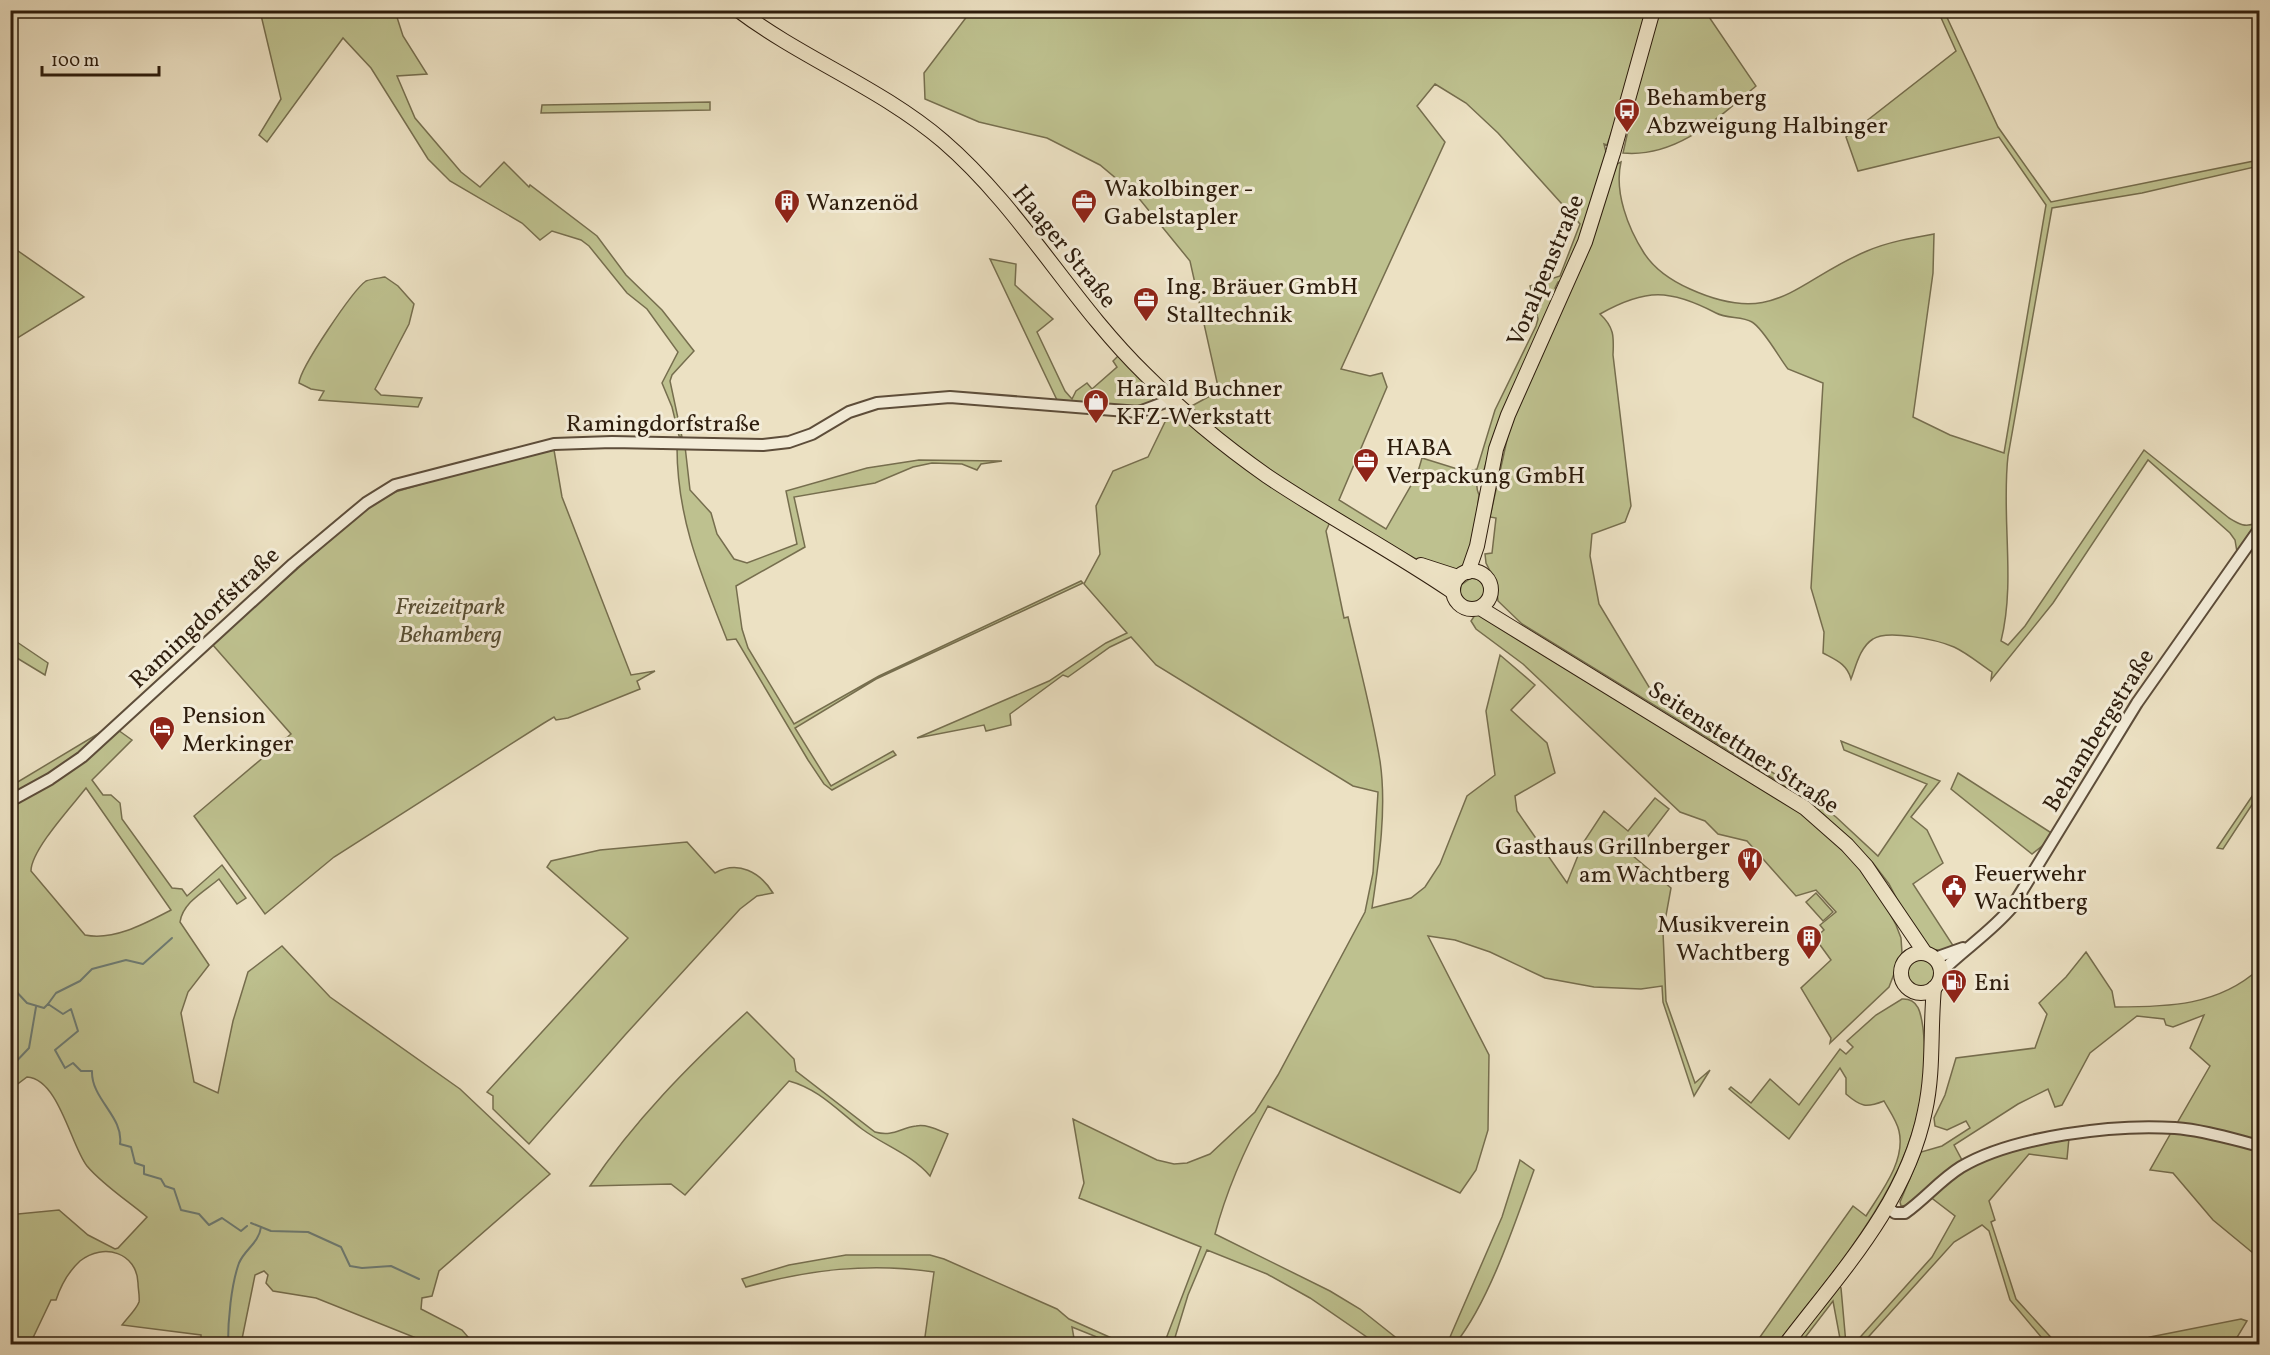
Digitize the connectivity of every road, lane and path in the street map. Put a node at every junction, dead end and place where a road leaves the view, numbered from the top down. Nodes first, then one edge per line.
1 (738, 10) edge
2 (1653, 10) edge
3 (1171, 400) junction
4 (2259, 528) edge
5 (1408, 561) junction
6 (1470, 574) junction
7 (1453, 592) junction
8 (1490, 597) junction
9 (1480, 608) junction
10 (1533, 640) junction
11 (10, 801) edge
12 (1901, 922) junction
13 (1966, 947) junction
14 (1930, 956) junction
15 (1907, 958) junction
16 (1941, 972) junction
17 (1934, 988) junction
18 (1919, 993) junction
19 (1931, 1030) junction
20 (2259, 1146) edge
21 (1887, 1208) junction
22 (1786, 1344) edge

1 - 3 main road, Haager Straße
2 - 6 main road, Voralpenstraße
3 - 5 main road, Haager Straße
3 - 11 street, Ramingdorfstraße
4 - 13 street, Behambergstraße
5 - 6 main road, Haager Straße
5 - 7 main road, Haager Straße
6 - 7 main road
6 - 8 main road
7 - 9 main road
8 - 9 main road
8 - 10 main road, Seitenstettner Straße
9 - 10 main road, Seitenstettner Straße
10 - 12 main road, Seitenstettner Straße
12 - 14 main road, Seitenstettner Straße
12 - 15 main road, Seitenstettner Straße
13 - 14 street
13 - 16 street
14 - 15 main road
14 - 16 main road
15 - 18 main road
16 - 17 main road
17 - 18 main road
17 - 19 main road
18 - 19 main road
19 - 21 main road
20 - 21 street
21 - 22 main road

